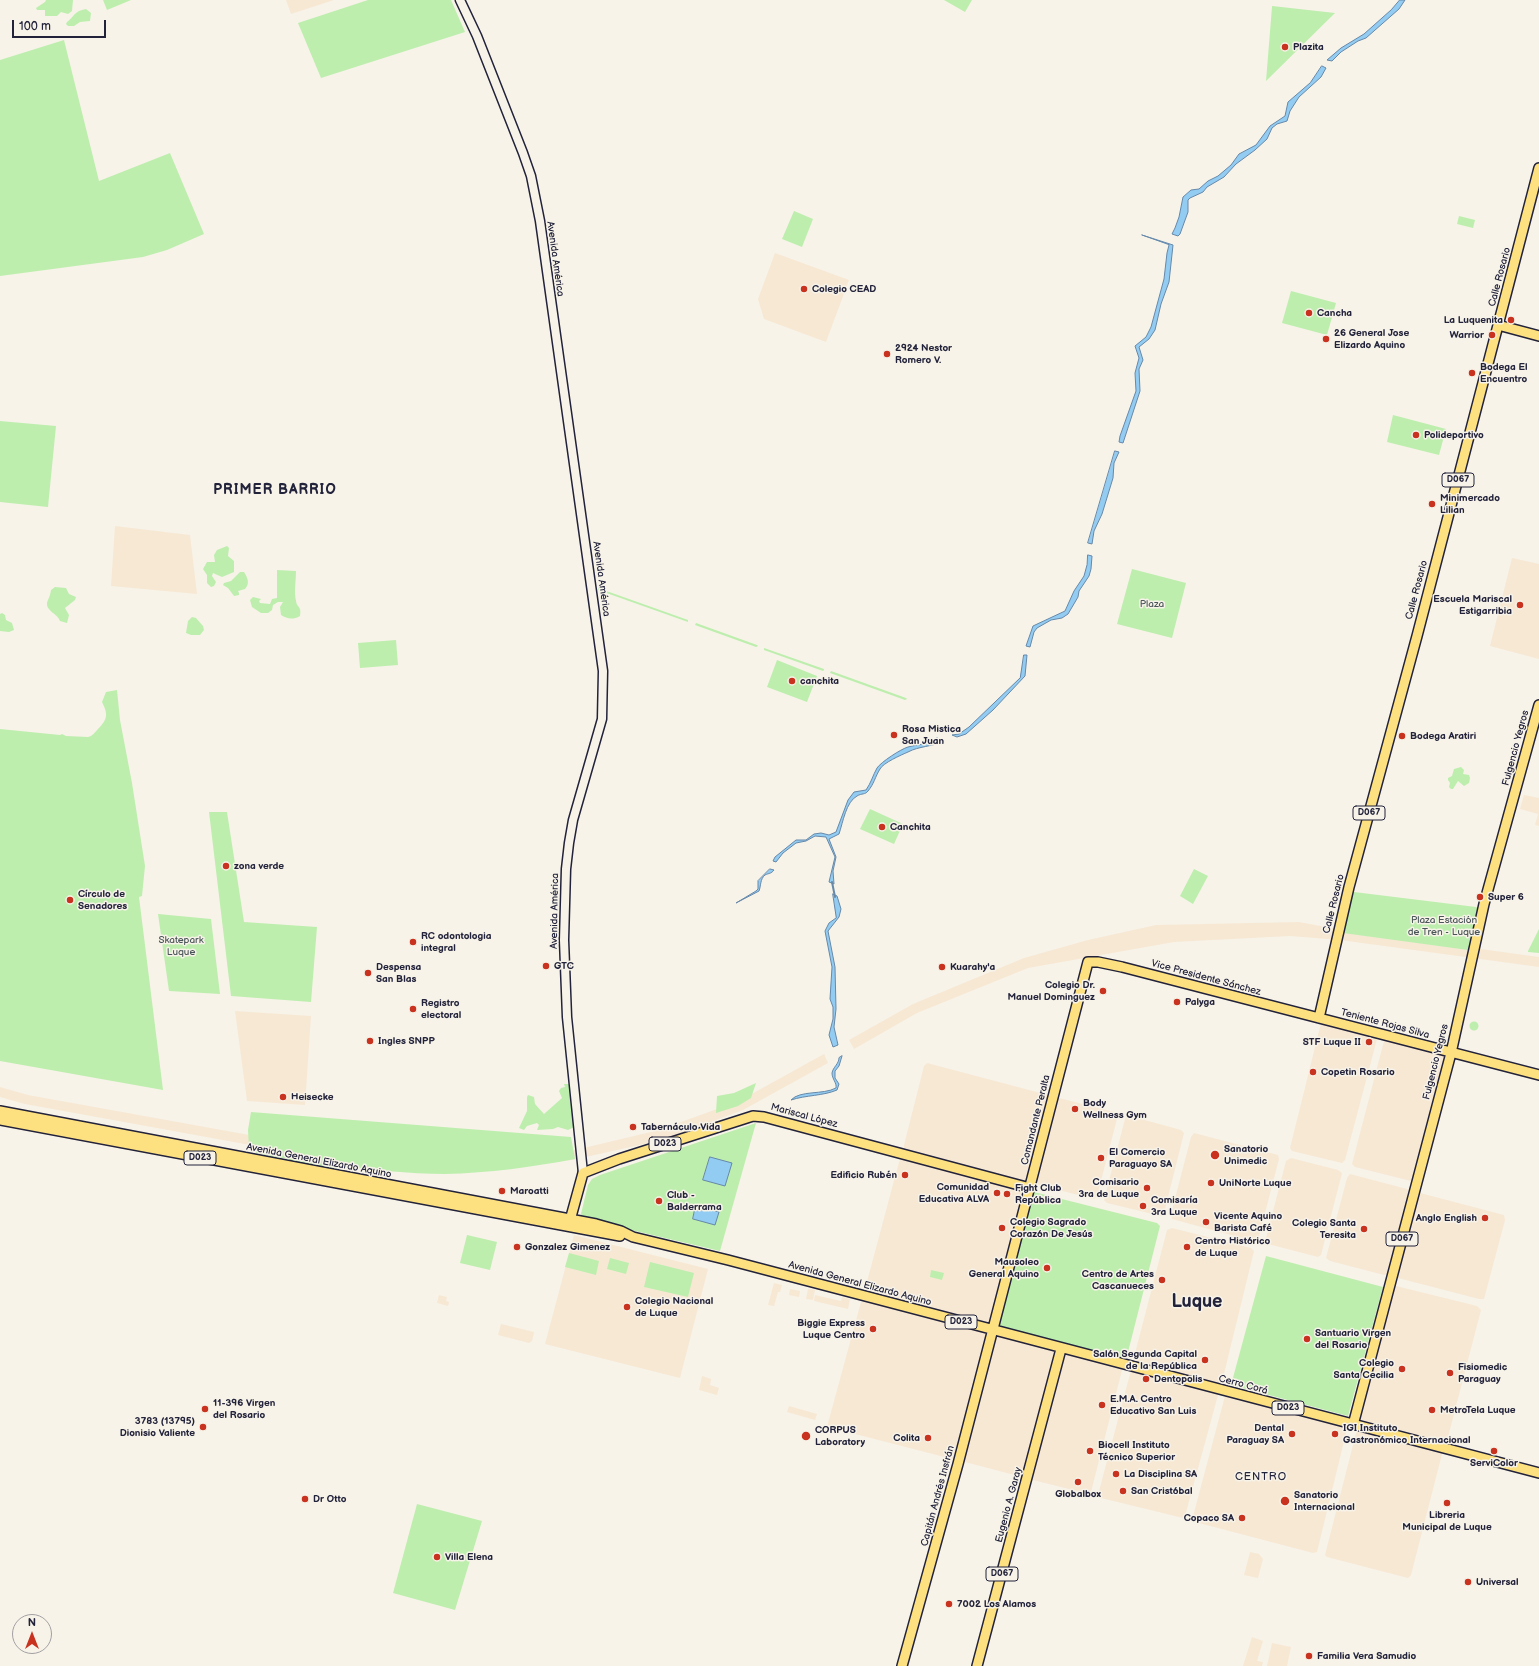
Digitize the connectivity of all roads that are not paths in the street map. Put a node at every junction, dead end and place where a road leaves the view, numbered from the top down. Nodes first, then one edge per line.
1 (460, 0) edge
2 (1539, 168) edge
3 (1498, 325) junction
4 (1539, 336) edge
5 (1539, 705) edge
6 (1088, 962) joint
7 (1319, 1018) junction
8 (1451, 1053) junction
9 (1539, 1075) edge
10 (0, 1111) edge
11 (0, 1120) edge
12 (583, 1173) junction
13 (1030, 1188) junction
14 (569, 1223) junction
15 (992, 1330) junction
16 (1061, 1349) junction
17 (1128, 1365) joint
18 (1353, 1425) junction
19 (1539, 1473) edge
20 (902, 1666) edge
21 (977, 1666) edge

1 - 12 main road, Avenida América
2 - 3 main road, Calle Rosario / D067
3 - 4 main road
3 - 7 main road, Calle Rosario / D067
5 - 8 main road, Fulgencio Yegros / D067
6 - 7 main road, Vice Presidente Sánchez
6 - 13 main road, Comandante Peralta
7 - 8 main road, Teniente Rojas Silva
8 - 9 main road, Teniente Rojas Silva
8 - 18 main road, Fulgencio Yegros / D067
10 - 14 main road, Avenida General Elizardo Aquino / D023
11 - 14 main road, Avenida General Elizardo Aquino / D023
12 - 13 main road, Mariscal López / D023
12 - 14 main road
13 - 15 main road, Comandante Peralta
14 - 15 main road, Avenida General Elizardo Aquino / D023
15 - 16 main road, Avenida General Elizardo Aquino / D023
15 - 20 main road, Capitán Andrés Insfrán
16 - 17 main road, Avenida General Elizardo Aquino / D023
16 - 21 main road, Eugenio A. Garay / D067
17 - 18 main road, Cerro Corá / D023
18 - 19 main road, Cerro Corá / D023

